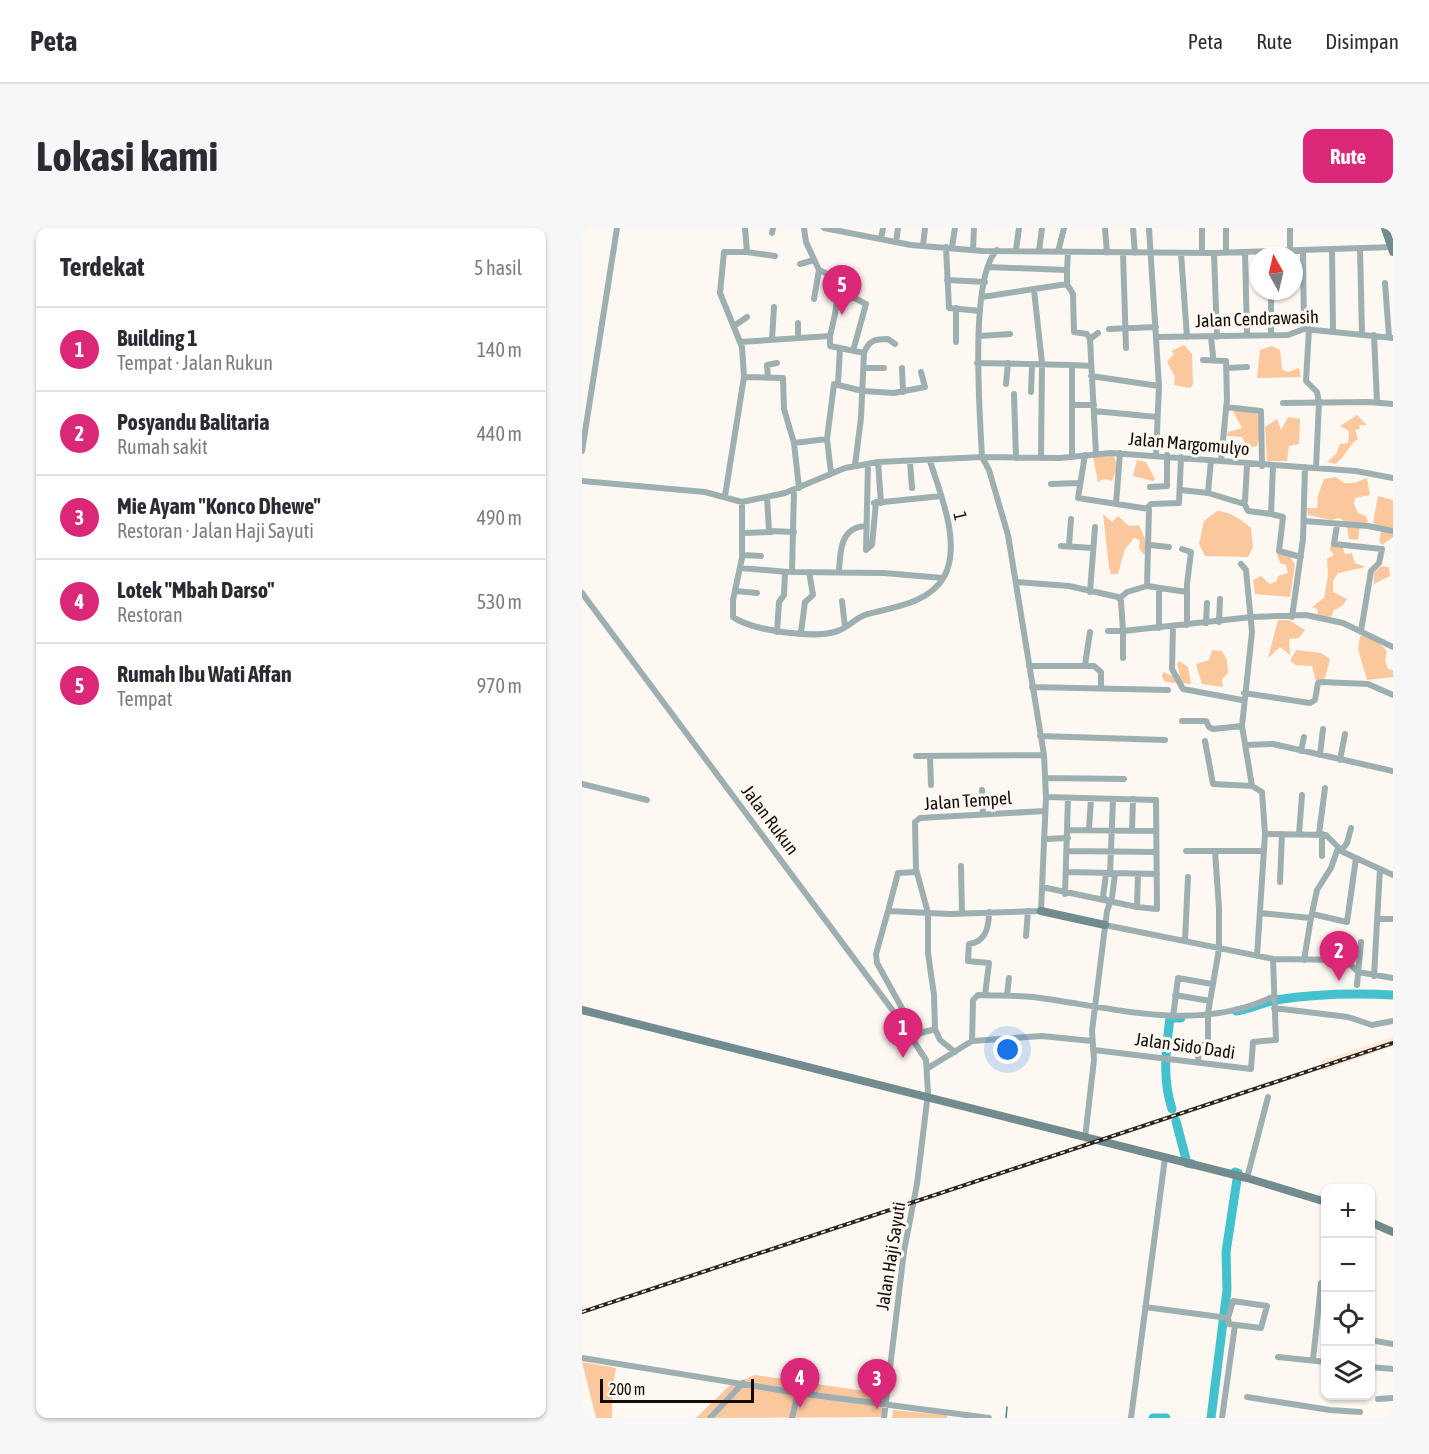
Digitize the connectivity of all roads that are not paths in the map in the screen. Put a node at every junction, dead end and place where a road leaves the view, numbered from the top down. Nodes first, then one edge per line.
1 (617, 228) edge
2 (745, 228) edge
3 (804, 228) edge
4 (824, 228) edge
5 (883, 228) edge
6 (898, 228) edge
7 (925, 228) edge
8 (955, 228) edge
9 (974, 228) edge
10 (1018, 228) edge
11 (1042, 228) edge
12 (1065, 228) edge
13 (1105, 228) edge
14 (1132, 228) edge
15 (1149, 228) edge
16 (1202, 228) edge
17 (1226, 228) edge
18 (1290, 228) edge
19 (1385, 228) edge
20 (834, 230) edge
21 (881, 239) junction
22 (896, 242) junction
23 (923, 246) junction
24 (1290, 246) edge
25 (949, 247) junction
26 (1360, 248) junction
27 (1332, 249) junction
28 (1393, 249) edge
29 (972, 250) junction
30 (997, 250) junction
31 (1016, 250) junction
32 (1039, 250) junction
33 (1303, 250) joint
34 (983, 251) junction
35 (1152, 251) junction
36 (747, 252) junction
37 (1058, 252) junction
38 (1068, 252) junction
39 (1245, 252) junction
40 (1249, 252) edge
41 (1107, 253) junction
42 (1123, 253) junction
43 (1135, 253) junction
44 (1181, 253) junction
45 (1202, 253) junction
46 (1214, 253) junction
47 (1226, 253) junction
48 (775, 256) dead end
49 (990, 257) junction
50 (814, 260) junction
51 (800, 264) dead end
52 (988, 267) junction
53 (819, 270) junction
54 (1067, 270) junction
55 (947, 280) junction
56 (985, 282) junction
57 (1385, 283) dead end
58 (1067, 284) junction
59 (837, 289) junction
60 (1034, 290) junction
61 (982, 297) junction
62 (814, 299) dead end
63 (1271, 300) edge
64 (774, 307) dead end
65 (956, 308) junction
66 (980, 311) junction
67 (747, 317) dead end
68 (798, 323) dead end
69 (734, 326) junction
70 (1156, 327) junction
71 (1126, 328) junction
72 (1108, 329) dead end
73 (1306, 329) junction
74 (1333, 331) junction
75 (1098, 333) dead end
76 (1362, 333) junction
77 (1010, 334) dead end
78 (1271, 334) junction
79 (1247, 335) junction
80 (1374, 335) junction
81 (830, 336) junction
82 (979, 336) junction
83 (1187, 336) junction
84 (1157, 337) junction
85 (1214, 337) junction
86 (798, 338) junction
87 (1391, 338) edge
88 (772, 339) junction
89 (1090, 339) junction
90 (740, 342) junction
91 (956, 342) dead end
92 (895, 344) dead end
93 (840, 348) junction
94 (1126, 348) dead end
95 (853, 351) junction
96 (864, 353) junction
97 (1213, 356) dead end
98 (1203, 360) dead end
99 (777, 363) dead end
100 (977, 363) junction
101 (1008, 363) junction
102 (1042, 363) junction
103 (1032, 364) junction
104 (1072, 365) junction
105 (1091, 366) junction
106 (1247, 367) dead end
107 (864, 368) junction
108 (884, 368) dead end
109 (902, 368) dead end
110 (1227, 368) junction
111 (921, 372) dead end
112 (768, 376) junction
113 (1091, 376) junction
114 (744, 377) junction
115 (838, 383) junction
116 (1006, 384) dead end
117 (1159, 386) junction
118 (863, 391) junction
119 (903, 392) junction
120 (1031, 392) dead end
121 (1014, 394) dead end
122 (1319, 402) junction
123 (1377, 402) junction
124 (1283, 403) dead end
125 (1393, 404) edge
126 (1072, 405) junction
127 (1226, 407) junction
128 (1094, 408) junction
129 (1156, 417) junction
130 (827, 439) junction
131 (794, 443) junction
132 (582, 451) edge
133 (1120, 453) junction
134 (1096, 454) junction
135 (1085, 455) junction
136 (1156, 455) junction
137 (1167, 455) junction
138 (982, 457) junction
139 (1072, 457) junction
140 (1181, 457) junction
141 (1016, 458) junction
142 (1041, 458) junction
143 (1211, 460) junction
144 (930, 461) junction
145 (1221, 461) junction
146 (878, 462) junction
147 (910, 462) junction
148 (868, 464) junction
149 (855, 465) junction
150 (1247, 465) junction
151 (1262, 466) junction
152 (1273, 466) junction
153 (1305, 467) junction
154 (1316, 468) junction
155 (831, 474) junction
156 (1393, 478) edge
157 (582, 481) edge
158 (1079, 483) junction
159 (1051, 484) dead end
160 (1150, 487) dead end
161 (912, 488) dead end
162 (796, 489) junction
163 (1181, 490) junction
164 (1208, 493) junction
165 (725, 496) junction
166 (940, 496) junction
167 (768, 497) junction
168 (742, 502) junction
169 (868, 503) junction
170 (878, 503) junction
171 (1244, 503) junction
172 (1116, 504) junction
173 (1148, 507) junction
174 (1271, 514) junction
175 (1071, 519) dead end
176 (1304, 521) junction
177 (1336, 525) junction
178 (866, 526) junction
179 (1095, 527) dead end
180 (1393, 531) edge
181 (771, 532) junction
182 (794, 532) junction
183 (742, 533) junction
184 (1150, 545) junction
185 (1061, 546) dead end
186 (1069, 546) junction
187 (1169, 547) dead end
188 (1093, 548) junction
189 (1182, 549) dead end
190 (742, 555) junction
191 (760, 556) dead end
192 (1301, 558) junction
193 (1241, 564) dead end
194 (740, 568) junction
195 (788, 572) junction
196 (809, 572) junction
197 (839, 572) junction
198 (943, 578) junction
199 (1017, 582) junction
200 (1147, 586) junction
201 (1159, 588) junction
202 (736, 591) junction
203 (1090, 592) junction
204 (1187, 592) junction
205 (582, 593) edge
206 (757, 593) dead end
207 (1120, 598) junction
208 (1220, 599) dead end
209 (842, 601) dead end
210 (1207, 603) dead end
211 (1252, 617) junction
212 (1292, 617) junction
213 (1219, 622) junction
214 (1206, 623) junction
215 (1187, 625) junction
216 (1173, 626) junction
217 (844, 627) junction
218 (1159, 628) junction
219 (1108, 631) dead end
220 (1123, 631) junction
221 (1361, 631) junction
222 (777, 632) junction
223 (801, 632) junction
224 (1090, 632) dead end
225 (1393, 647) edge
226 (1123, 658) dead end
227 (1085, 665) junction
228 (1029, 666) junction
229 (1032, 687) junction
230 (1101, 688) junction
231 (1167, 690) dead end
232 (1393, 695) edge
233 (1243, 697) junction
234 (1182, 721) dead end
235 (1242, 726) junction
236 (1323, 729) dead end
237 (1345, 734) dead end
238 (1041, 736) junction
239 (1304, 737) dead end
240 (1165, 740) dead end
241 (1206, 741) dead end
242 (1246, 745) junction
243 (1301, 751) junction
244 (1044, 755) junction
245 (916, 756) dead end
246 (930, 756) junction
247 (1320, 756) junction
248 (1340, 760) junction
249 (1393, 771) edge
250 (1046, 778) junction
251 (1124, 779) dead end
252 (582, 784) edge
253 (931, 785) dead end
254 (1252, 786) junction
255 (1324, 788) dead end
256 (982, 790) dead end
257 (1302, 795) dead end
258 (1046, 797) junction
259 (1068, 798) junction
260 (1091, 799) junction
261 (1113, 799) junction
262 (1133, 799) junction
263 (647, 800) dead end
264 (1045, 811) junction
265 (983, 814) junction
266 (1351, 828) dead end
267 (1089, 829) junction
268 (1068, 830) junction
269 (1111, 830) junction
270 (1132, 830) junction
271 (1155, 831) junction
272 (1265, 834) junction
273 (1282, 834) junction
274 (1299, 834) junction
275 (1320, 834) junction
276 (1068, 838) junction
277 (1044, 839) junction
278 (1186, 850) dead end
279 (1340, 850) junction
280 (1067, 851) junction
281 (1111, 851) junction
282 (1215, 851) junction
283 (1264, 851) junction
284 (1156, 852) junction
285 (1322, 855) dead end
286 (1356, 858) junction
287 (962, 866) dead end
288 (1380, 869) junction
289 (916, 872) junction
290 (1068, 872) junction
291 (1110, 874) junction
292 (1138, 874) junction
293 (1157, 874) junction
294 (1393, 875) edge
295 (1188, 877) dead end
296 (1281, 882) dead end
297 (1042, 888) junction
298 (1065, 894) junction
299 (1108, 902) junction
300 (1137, 907) junction
301 (888, 910) junction
302 (1028, 911) junction
303 (1041, 911) junction
304 (990, 912) junction
305 (928, 913) junction
306 (962, 914) junction
307 (1260, 914) junction
308 (1311, 916) junction
309 (1378, 919) junction
310 (1393, 919) edge
311 (1105, 925) junction
312 (1026, 936) dead end
313 (1185, 941) junction
314 (1361, 942) dead end
315 (1219, 949) junction
316 (1257, 956) junction
317 (1273, 959) junction
318 (1304, 960) junction
319 (1358, 972) junction
320 (1374, 976) junction
321 (1009, 978) dead end
322 (1393, 978) edge
323 (1212, 984) junction
324 (1357, 985) dead end
325 (985, 995) junction
326 (1007, 995) junction
327 (1175, 996) junction
328 (1274, 996) junction
329 (1210, 1001) junction
330 (1274, 1006) junction
331 (1095, 1008) junction
332 (582, 1010) edge
333 (1208, 1014) junction
334 (1173, 1017) junction
335 (1393, 1020) edge
336 (902, 1023) junction
337 (935, 1029) junction
338 (910, 1036) junction
339 (972, 1041) junction
340 (1092, 1041) junction
341 (1094, 1050) junction
342 (955, 1052) junction
343 (1198, 1062) junction
344 (928, 1068) junction
345 (1268, 1096) dead end
346 (927, 1098) junction
347 (1085, 1138) junction
348 (1165, 1158) junction
349 (1240, 1176) junction
350 (1321, 1200) edge
351 (1375, 1224) edge
352 (1393, 1232) edge
353 (1321, 1289) edge
354 (1145, 1307) junction
355 (1317, 1315) junction
356 (1321, 1315) edge
357 (1225, 1318) junction
358 (1235, 1325) junction
359 (1375, 1341) edge
360 (1393, 1344) edge
361 (1278, 1357) dead end
362 (582, 1358) edge
363 (1313, 1360) junction
364 (1321, 1361) edge
365 (1375, 1367) edge
366 (1393, 1369) edge
367 (744, 1383) junction
368 (798, 1393) junction
369 (1247, 1397) dead end
370 (1393, 1398) edge
371 (1378, 1399) dead end
372 (886, 1404) junction
373 (1360, 1412) dead end
374 (710, 1418) edge
375 (792, 1418) edge
376 (884, 1418) edge
377 (989, 1418) edge
378 (1131, 1418) edge
379 (1222, 1418) edge

1 - 132 street
2 - 36 street
3 - 50 street
4 - 20 street
5 - 21 street
6 - 22 street
7 - 23 street
8 - 25 street
9 - 29 street
10 - 31 street
11 - 32 street
12 - 37 street
13 - 41 street
14 - 43 street
15 - 35 street
16 - 45 street
17 - 47 street
18 - 24 street
19 - 28 main road
20 - 21 street
21 - 22 street
22 - 23 street
23 - 25 street
25 - 29 street
25 - 55 street
26 - 27 street
26 - 28 street
26 - 76 street
27 - 33 street
27 - 74 street
29 - 34 street
30 - 31 street
30 - 34 street
30 - 49 street
31 - 32 street
32 - 37 street
33 - 73 street
34 - 49 street
35 - 43 street
35 - 44 street
35 - 70 street
36 - 48 street
36 - 69 street
37 - 38 street
38 - 41 street
38 - 54 street
39 - 40 street
39 - 47 street
39 - 79 street
41 - 42 street
42 - 43 street
42 - 71 street
44 - 45 street
44 - 83 street
45 - 46 street
46 - 47 street
46 - 85 street
49 - 52 street
50 - 51 street
50 - 53 street
52 - 54 street
52 - 56 street
53 - 59 street
53 - 62 street
54 - 58 street
55 - 56 street
55 - 65 street
56 - 61 street
57 - 87 street
58 - 60 street
58 - 89 street
59 - 81 street
59 - 95 street
60 - 61 street
60 - 102 street
61 - 66 street
63 - 78 street
64 - 88 street
65 - 66 street
65 - 91 street
66 - 82 street
67 - 69 street
68 - 86 street
69 - 90 street
70 - 71 street
70 - 84 street
71 - 72 street
71 - 94 street
73 - 74 street, Jalan Cendrawasih
73 - 78 street, Jalan Cendrawasih
73 - 122 street
74 - 76 street, Jalan Cendrawasih
75 - 89 street
76 - 80 street, Jalan Cendrawasih
77 - 82 street
78 - 79 street, Jalan Cendrawasih
79 - 85 street, Jalan Cendrawasih
80 - 87 street, Jalan Cendrawasih
80 - 123 street
81 - 86 street
81 - 93 street
82 - 100 street
83 - 84 street, Jalan Cendrawasih
83 - 85 street, Jalan Cendrawasih
84 - 117 street
85 - 97 street
86 - 88 street
88 - 90 street
89 - 105 street
90 - 114 street
92 - 96 street
93 - 95 street
93 - 115 street
95 - 96 street
96 - 107 street
98 - 110 street
99 - 112 street
100 - 101 street
100 - 138 street
101 - 103 street
101 - 116 street
102 - 103 street
102 - 104 street
102 - 142 street
103 - 120 street
104 - 105 street
104 - 126 street
105 - 113 street
106 - 110 street
107 - 108 street
107 - 118 street
109 - 119 street
110 - 127 street
111 - 119 street
112 - 114 street
112 - 131 street
113 - 117 street
113 - 128 street
114 - 165 street
115 - 118 street
115 - 130 street
117 - 129 street
118 - 119 street
118 - 149 street
121 - 141 street
122 - 123 street
122 - 124 street
122 - 154 street
123 - 125 street
126 - 128 street
126 - 139 street
127 - 145 street
127 - 151 street
128 - 129 street
128 - 134 street
129 - 136 street
130 - 131 street
130 - 155 street
131 - 162 street
133 - 134 street, Jalan Margomulyo
133 - 136 street, Jalan Margomulyo
133 - 172 street
134 - 135 street, Jalan Margomulyo
135 - 139 street, Jalan Margomulyo
135 - 158 street
136 - 137 street, Jalan Margomulyo
137 - 140 street, Jalan Margomulyo
137 - 160 street
138 - 141 street, Jalan Margomulyo
138 - 144 street, Jalan Margomulyo
138 - 199 street
139 - 142 street, Jalan Margomulyo
140 - 143 street, Jalan Margomulyo
140 - 163 street
141 - 142 street, Jalan Margomulyo
143 - 145 street, Jalan Margomulyo
143 - 164 street
144 - 147 street, Jalan Margomulyo
144 - 166 street, 1
145 - 150 street, Jalan Margomulyo
146 - 147 street, Jalan Margomulyo
146 - 148 street, Jalan Margomulyo
146 - 170 street
147 - 161 street
148 - 149 street, Jalan Margomulyo
148 - 169 street
149 - 155 street, Jalan Margomulyo
150 - 151 street, Jalan Margomulyo
150 - 171 street
151 - 152 street, Jalan Margomulyo
152 - 153 street, Jalan Margomulyo
152 - 174 street
153 - 154 street, Jalan Margomulyo
153 - 176 street
154 - 156 street, Jalan Margomulyo
155 - 162 street, Jalan Margomulyo
157 - 165 street
158 - 159 street
158 - 172 street
162 - 167 street, Jalan Margomulyo
162 - 182 street
163 - 164 street
163 - 173 street
164 - 171 street
165 - 168 street
166 - 170 street
166 - 198 street, 1
167 - 168 street, Jalan Margomulyo
167 - 181 street
168 - 183 street
169 - 170 street
169 - 178 street
170 - 178 street
171 - 174 street
172 - 173 street
173 - 184 street
174 - 192 street
175 - 186 street
176 - 177 street
176 - 192 street
177 - 180 street
177 - 221 street
178 - 197 street
179 - 188 street
181 - 182 street
181 - 183 street
182 - 195 street
183 - 190 street
184 - 187 street
184 - 200 street
185 - 186 street
186 - 188 street
188 - 203 street
189 - 204 street
190 - 191 street
190 - 194 street
192 - 212 street
193 - 211 street
194 - 195 street
194 - 202 street
195 - 196 street
195 - 222 street
196 - 197 street
196 - 223 street
197 - 198 street
198 - 217 street
199 - 203 street
199 - 228 street
200 - 201 street
200 - 207 street
201 - 204 street
201 - 218 street
202 - 206 street
202 - 222 street
203 - 207 street
204 - 215 street
205 - 336 street, Jalan Rukun
207 - 220 street
208 - 213 street
209 - 217 street
210 - 214 street
211 - 212 street
211 - 213 street
211 - 233 street
212 - 221 street
213 - 214 street
214 - 215 street
215 - 216 street
216 - 218 street
216 - 233 street
217 - 223 street
218 - 220 street
219 - 220 street
220 - 226 street
221 - 225 street
222 - 223 street
224 - 227 street
227 - 228 street
227 - 230 street
228 - 229 street
229 - 230 street
229 - 238 street
230 - 231 street
232 - 233 street
233 - 235 street
234 - 235 street
235 - 242 street
236 - 247 street
237 - 248 street
238 - 240 street
238 - 244 street
239 - 243 street
241 - 254 street
242 - 243 street
242 - 254 street
243 - 247 street
244 - 246 street
244 - 250 street
245 - 246 street
246 - 253 street
247 - 248 street
248 - 249 street
250 - 251 street
250 - 258 street
252 - 263 street
254 - 272 street
255 - 275 street
256 - 265 street
257 - 274 street
258 - 259 street
258 - 264 street
259 - 260 street
259 - 268 street
260 - 261 street
260 - 267 street
261 - 262 street
261 - 269 street
262 - 270 street
262 - 271 street
264 - 265 street, Jalan Tempel
264 - 277 street
265 - 289 street, Jalan Tempel
266 - 279 street
267 - 268 street
267 - 269 street
268 - 276 street
269 - 270 street
269 - 281 street
270 - 271 street
271 - 284 street
272 - 273 street
272 - 283 street
273 - 274 street
273 - 296 street
274 - 275 street
275 - 279 street
275 - 285 street
276 - 277 street
276 - 280 street
277 - 297 street
278 - 282 street
279 - 286 street
279 - 308 street
280 - 281 street
280 - 290 street
281 - 284 street
281 - 291 street
282 - 283 street
282 - 315 street
283 - 307 street
284 - 293 street
286 - 288 street
286 - 308 street
287 - 306 street
288 - 294 street
288 - 309 street
289 - 301 street
289 - 305 street, Jalan Tempel
290 - 291 street
290 - 298 street
291 - 292 street
291 - 299 street
292 - 293 street
292 - 300 street
293 - 300 street
295 - 313 street
297 - 298 street
297 - 303 street
298 - 299 street
299 - 300 street
299 - 311 street
301 - 305 street
301 - 336 street
302 - 303 street
302 - 304 street
302 - 312 street
303 - 311 main road
304 - 306 street
304 - 325 street
305 - 306 street
305 - 337 street, Jalan Tempel
307 - 308 street
307 - 316 street
308 - 318 street
309 - 310 street
309 - 320 street
311 - 313 street
311 - 331 street
313 - 315 street
314 - 319 street
315 - 316 street
315 - 323 street
316 - 317 street
317 - 318 street
317 - 328 street
318 - 319 street
319 - 320 street
319 - 324 street
320 - 322 street
321 - 326 street
323 - 327 street
323 - 329 street
325 - 326 street
325 - 339 street
326 - 331 street
327 - 329 street
327 - 334 street
328 - 330 street
328 - 333 street
329 - 333 street
330 - 335 street
330 - 343 street, Jalan Sido Dadi
331 - 334 street
331 - 340 street
332 - 346 main road
333 - 334 street
333 - 343 street
336 - 338 street, Jalan Rukun
337 - 338 street
337 - 342 street
338 - 344 street, Jalan Rukun
339 - 340 street
339 - 342 street
340 - 341 street
341 - 343 street, Jalan Sido Dadi
341 - 347 street
342 - 344 street
344 - 346 street, Jalan Haji Sayuti
345 - 349 street
346 - 347 main road
346 - 372 street, Jalan Haji Sayuti
347 - 348 main road
348 - 349 main road
348 - 354 street
349 - 350 main road
351 - 352 main road
353 - 355 street
354 - 357 street
354 - 378 street
355 - 356 street
355 - 363 street
357 - 358 street
357 - 358 street
358 - 379 street
359 - 360 street
361 - 363 street
362 - 367 street
363 - 364 street
365 - 366 street
367 - 368 street
367 - 374 street
368 - 372 street
368 - 375 street
369 - 373 street
370 - 371 street
372 - 376 street, Jalan Haji Sayuti
372 - 377 street

